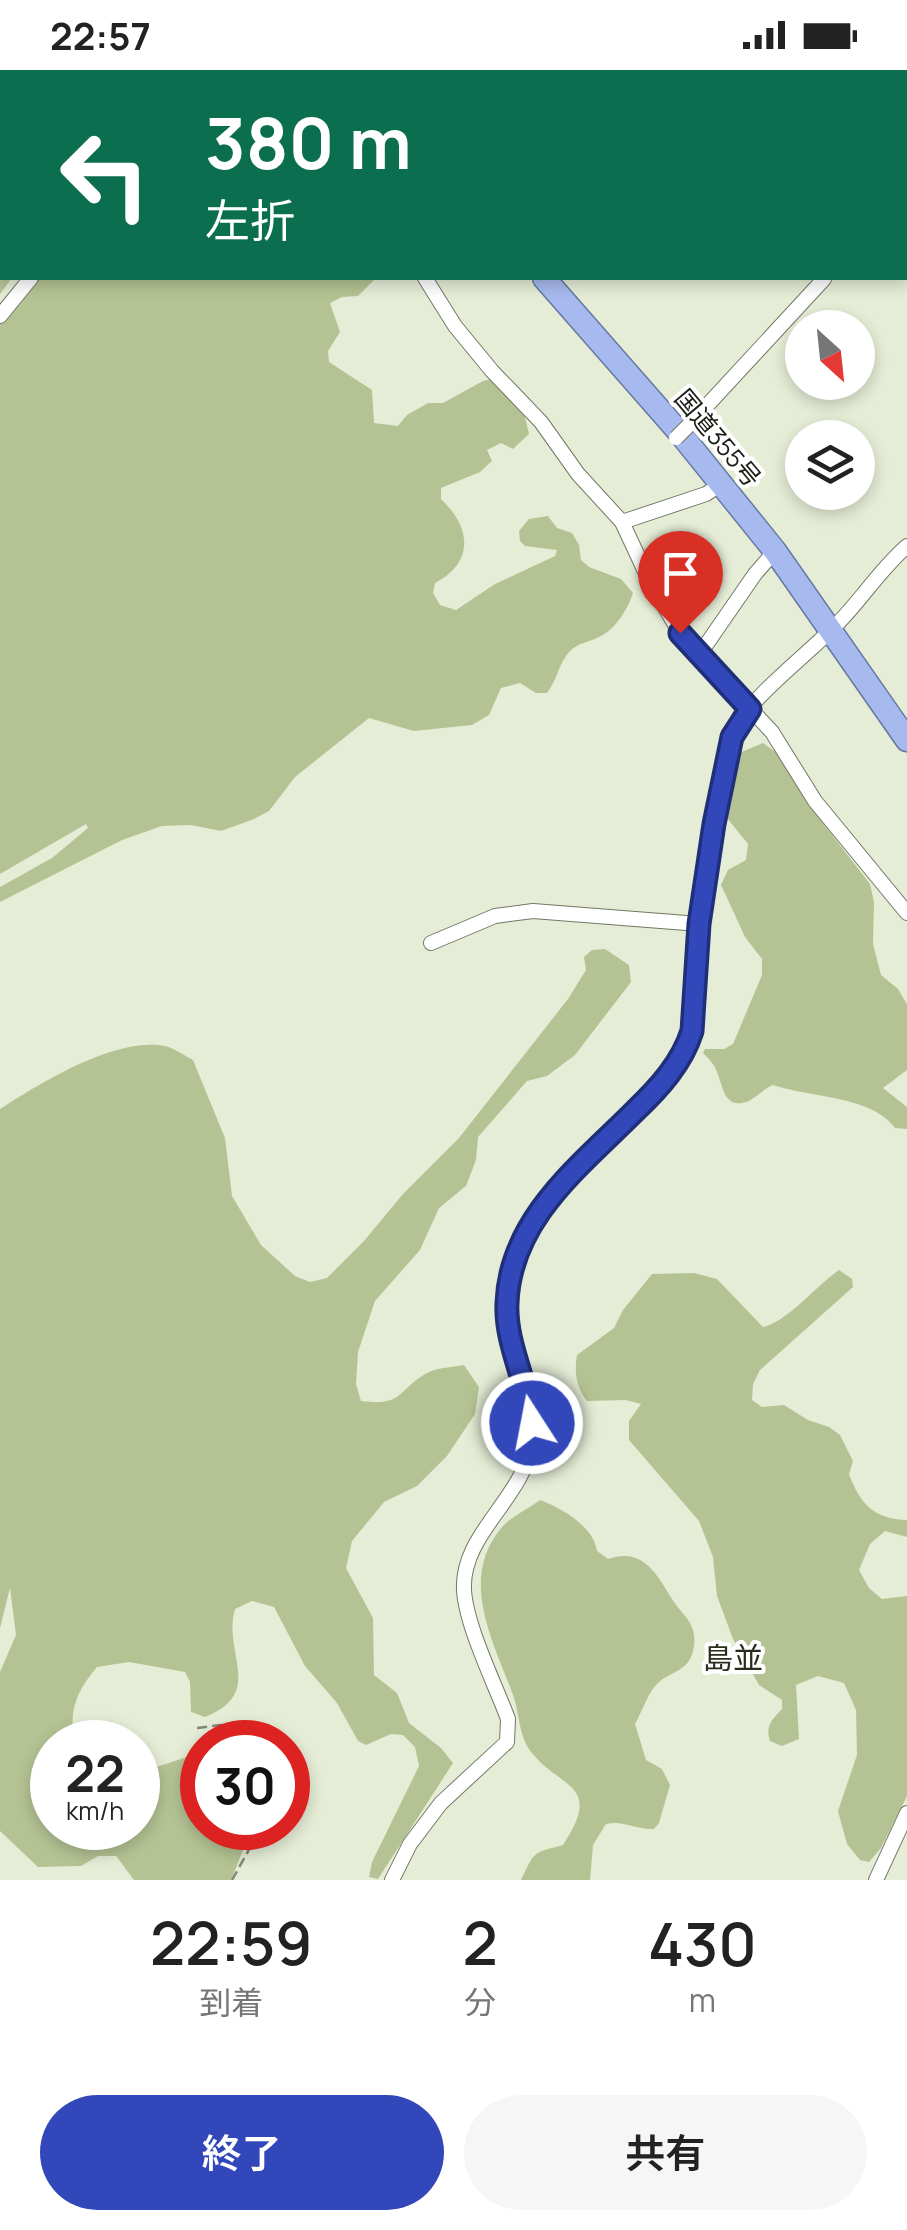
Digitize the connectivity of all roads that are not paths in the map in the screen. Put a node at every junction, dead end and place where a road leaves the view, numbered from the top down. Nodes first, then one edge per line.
1 (29, 280) edge
2 (425, 280) edge
3 (546, 280) edge
4 (823, 280) edge
5 (0, 316) edge
6 (676, 438) dead end
7 (721, 484) junction
8 (622, 522) junction
9 (907, 546) edge
10 (776, 551) junction
11 (832, 629) junction
12 (699, 655) junction
13 (750, 709) junction
14 (907, 740) edge
15 (907, 914) edge
16 (699, 924) junction
17 (431, 943) dead end
18 (907, 1813) edge
19 (392, 1880) edge
20 (876, 1880) edge

1 - 5 street
2 - 8 street
3 - 7 highway, 国道355号
4 - 6 street, bridge
7 - 8 street
7 - 10 highway, 国道355号
8 - 12 street
9 - 11 street
10 - 11 highway, 国道355号
10 - 12 street
11 - 13 street
11 - 14 highway, 国道355号
12 - 13 street
13 - 15 street
13 - 16 street
16 - 17 street
16 - 19 street
18 - 20 street

